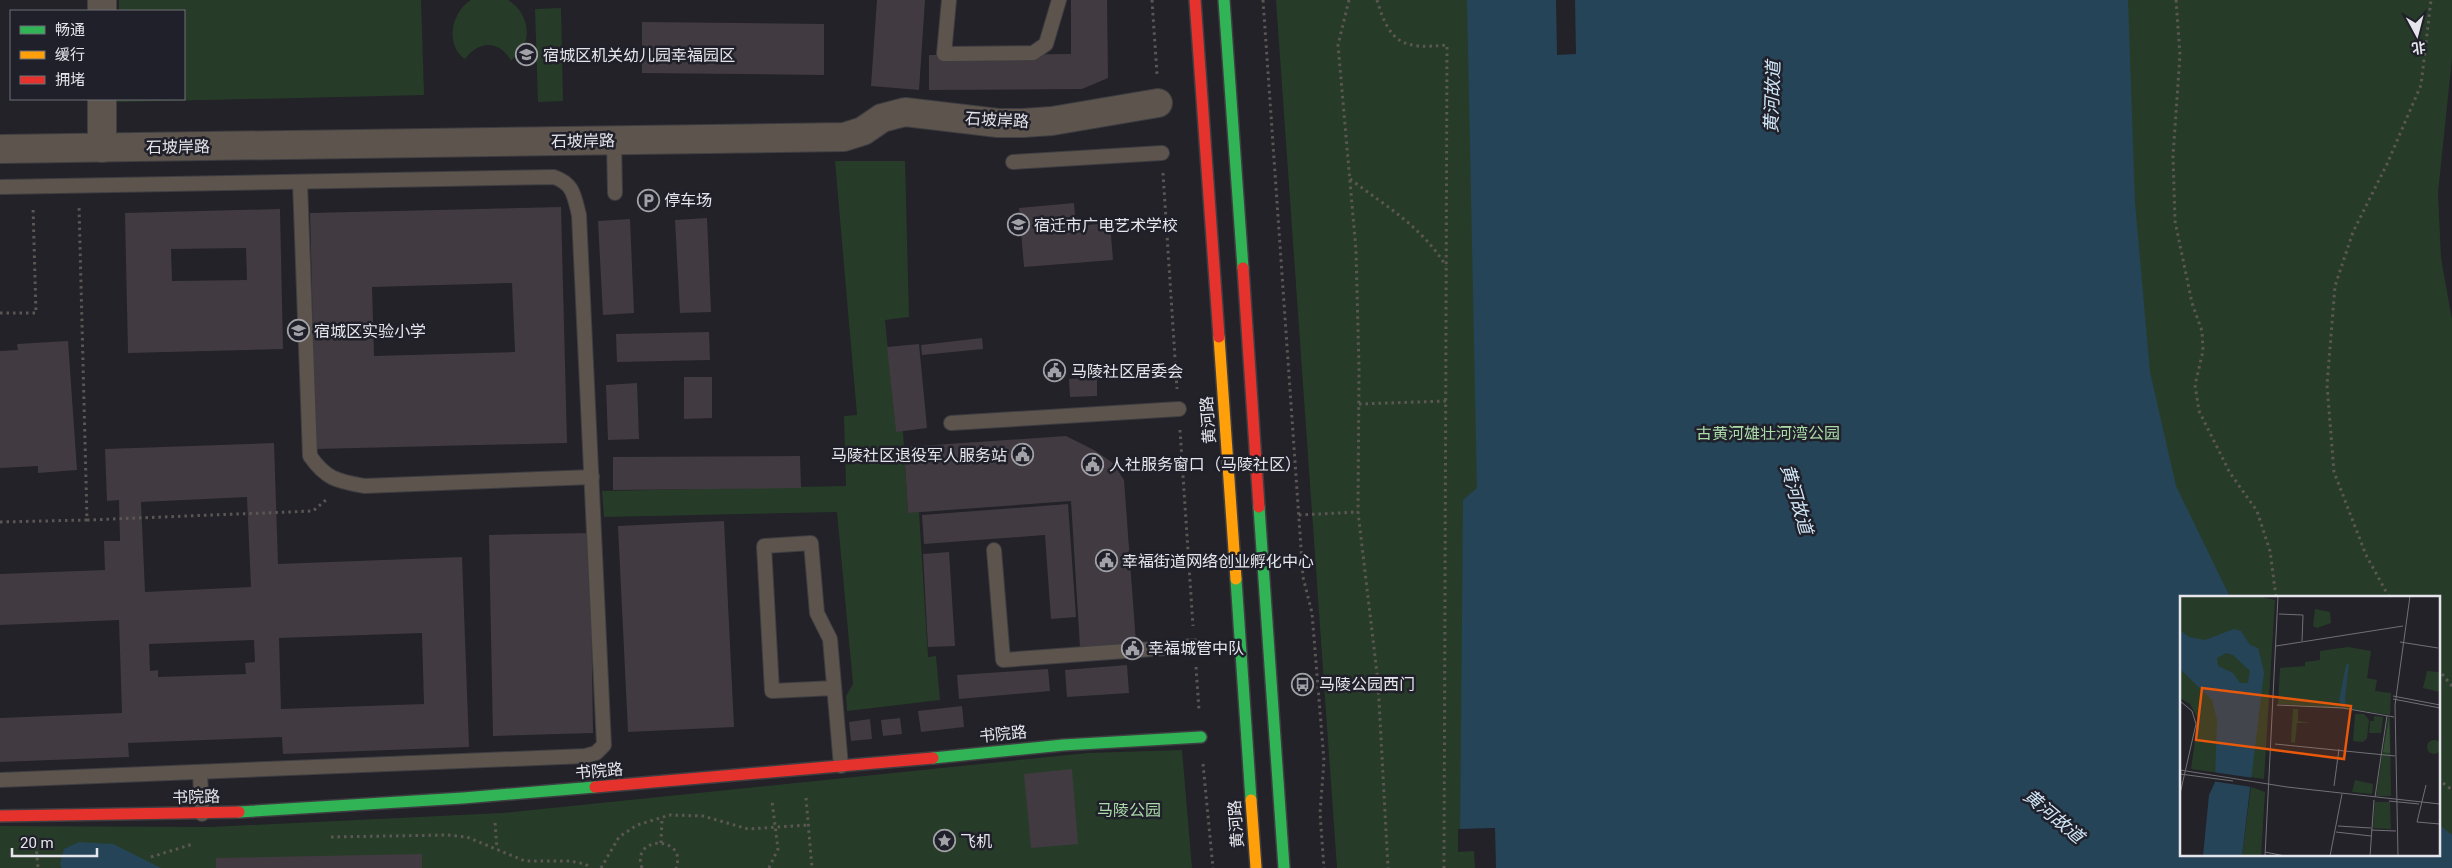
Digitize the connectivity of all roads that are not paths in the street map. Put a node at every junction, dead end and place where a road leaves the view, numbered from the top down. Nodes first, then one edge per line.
1 (949, 0) edge
2 (1059, 0) edge
3 (1195, 0) edge
4 (1224, 0) edge
5 (102, 100) edge
6 (1158, 103) road end
7 (614, 141) junction
8 (102, 148) junction
9 (0, 149) edge
10 (1162, 153) road end
11 (1012, 162) dead end
12 (300, 182) junction
13 (0, 187) edge
14 (615, 193) dead end
15 (1179, 409) road end
16 (952, 423) dead end
17 (592, 477) junction
18 (994, 550) dead end
19 (1194, 646) road end
20 (834, 688) junction
21 (1200, 737) road end
22 (841, 766) junction
23 (200, 773) junction
24 (0, 780) edge
25 (202, 814) junction
26 (0, 816) edge
27 (1256, 868) edge
28 (1284, 868) edge

1 - 2 lane
3 - 27 main road, 黄河路
4 - 28 main road
5 - 8 street
6 - 7 street, 石坡岸路
7 - 8 street, 石坡岸路
7 - 14 lane
8 - 9 street, 石坡岸路
10 - 11 lane
12 - 13 lane
12 - 17 lane
12 - 17 lane
15 - 16 lane
17 - 23 lane
18 - 19 lane
20 - 20 lane
20 - 22 lane
21 - 22 main road, 书院路
22 - 25 main road, 书院路
23 - 24 lane
23 - 25 lane
25 - 26 main road, 书院路

